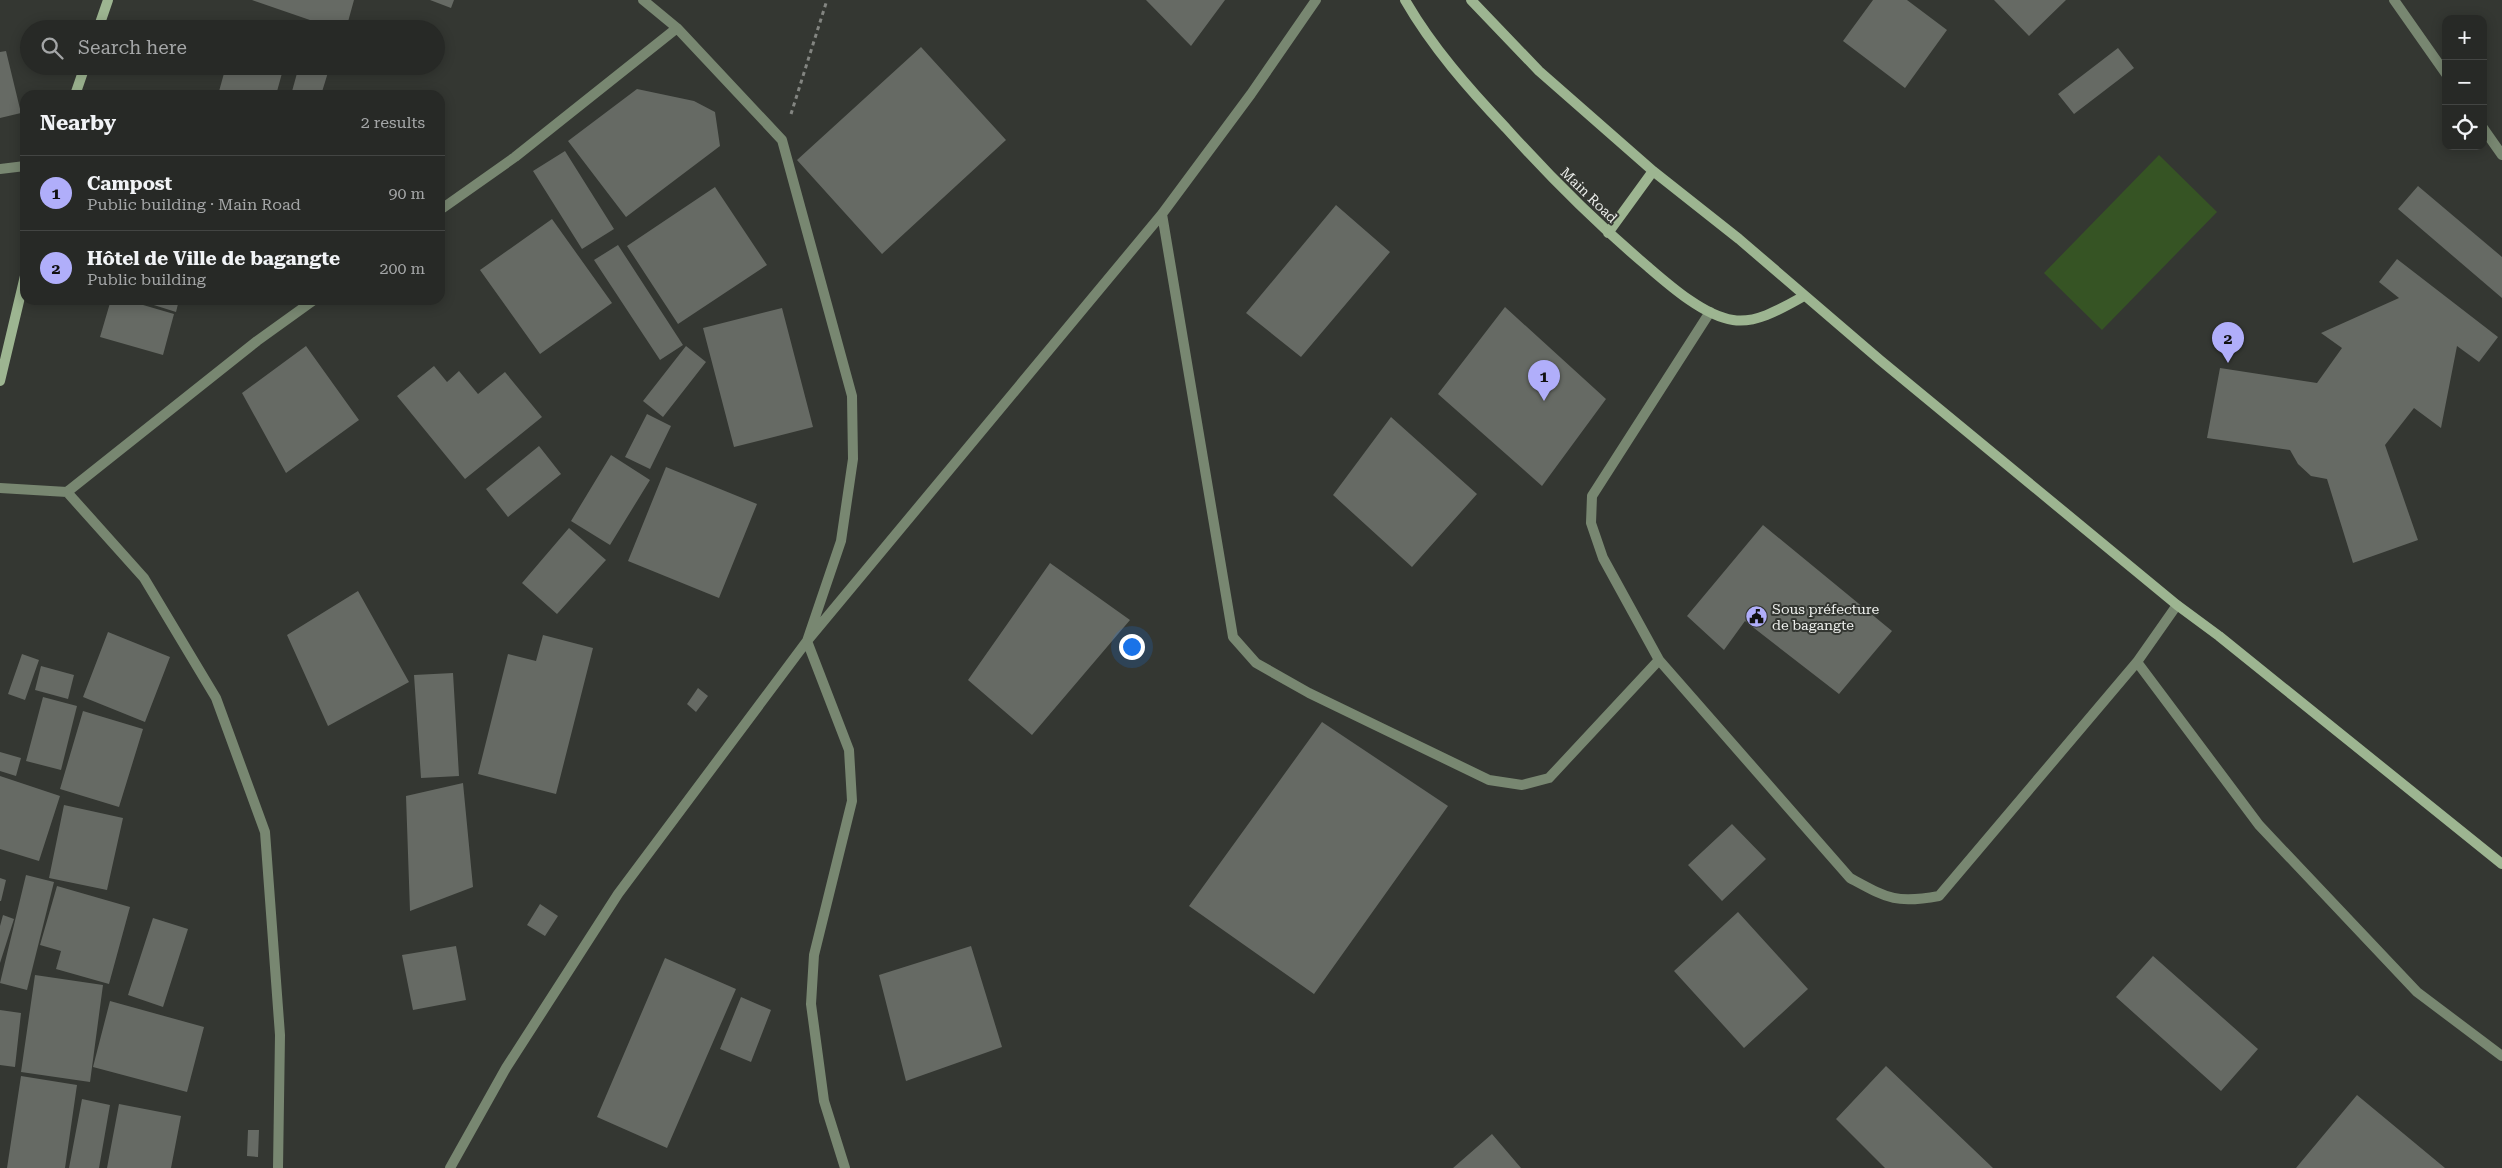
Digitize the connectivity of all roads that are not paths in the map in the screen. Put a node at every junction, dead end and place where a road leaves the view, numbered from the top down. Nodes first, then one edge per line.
1 (108, 0) edge
2 (643, 0) edge
3 (1316, 0) edge
4 (1405, 0) edge
5 (1471, 0) edge
6 (2394, 0) edge
7 (101, 20) edge
8 (677, 28) junction
9 (2442, 68) edge
10 (82, 75) edge
11 (77, 90) edge
12 (2487, 134) edge
13 (2502, 155) edge
14 (20, 167) edge
15 (0, 169) edge
16 (1653, 171) junction
17 (445, 206) edge
18 (1162, 214) junction
19 (1608, 233) junction
20 (1804, 296) junction
21 (20, 297) edge
22 (307, 305) edge
23 (1710, 312) junction
24 (0, 381) edge
25 (0, 488) edge
26 (67, 492) junction
27 (2178, 605) junction
28 (808, 641) junction
29 (1659, 660) junction
30 (2137, 662) junction
31 (2502, 864) edge
32 (2502, 1056) edge
33 (278, 1168) edge
34 (450, 1168) edge
35 (845, 1168) edge

1 - 7 street
2 - 8 street
3 - 18 street
4 - 19 street, Main Road
5 - 16 street
6 - 9 street
8 - 17 street
8 - 28 street
10 - 11 street
12 - 13 street
14 - 15 street
16 - 19 street
16 - 20 street
18 - 28 street
18 - 29 street
19 - 23 street, Main Road
20 - 23 street, Main Road
20 - 27 street
21 - 24 street
22 - 26 street
23 - 29 street
25 - 26 street
26 - 33 street
27 - 30 street
27 - 31 street
28 - 34 street
28 - 35 street
29 - 30 street
30 - 32 street

